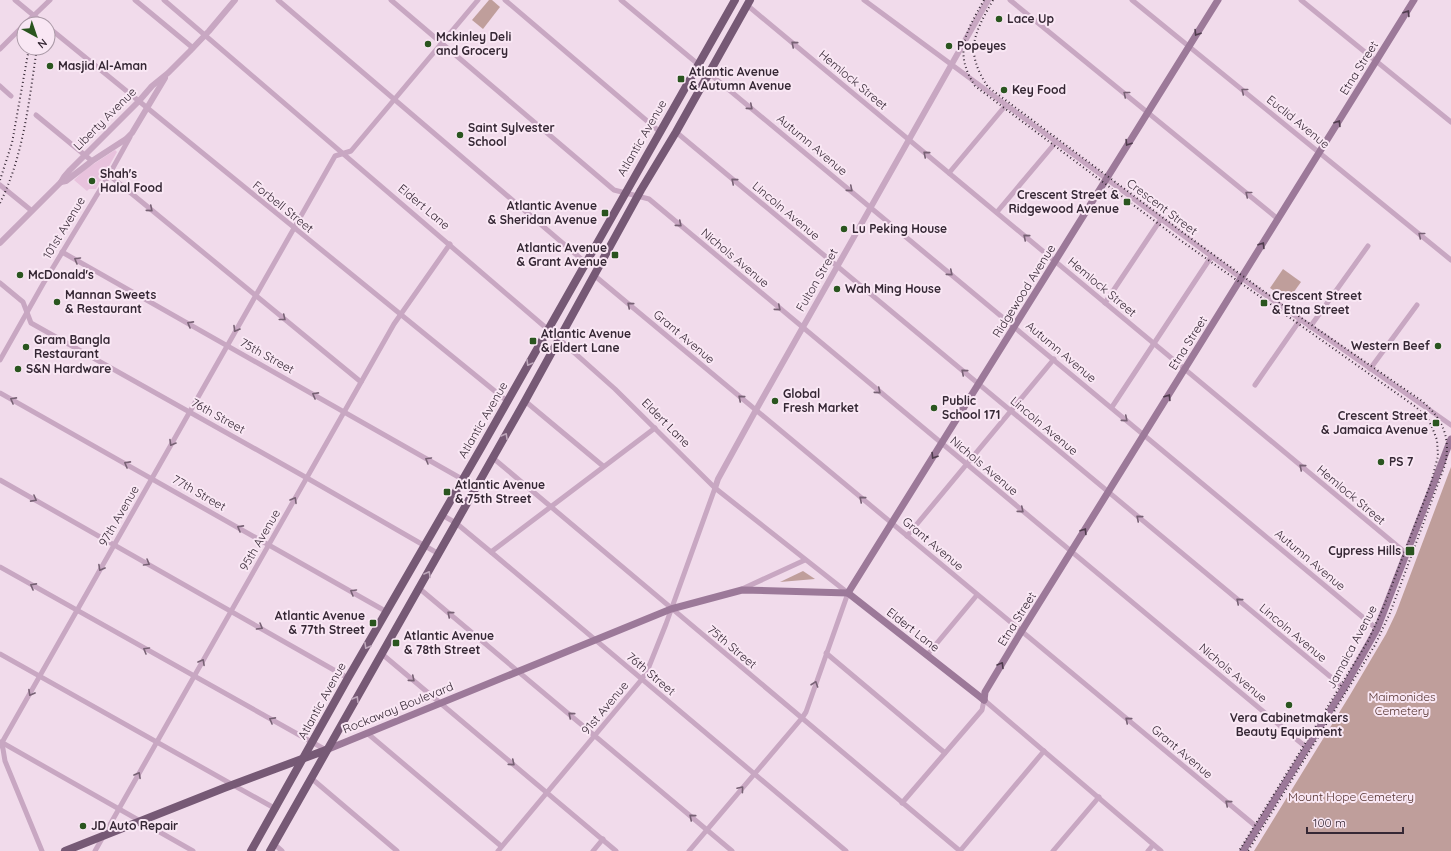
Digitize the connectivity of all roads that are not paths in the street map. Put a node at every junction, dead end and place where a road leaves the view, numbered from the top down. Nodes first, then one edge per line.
1 (15, 0) edge
2 (50, 0) edge
3 (135, 0) edge
4 (164, 0) edge
5 (235, 0) edge
6 (278, 0) edge
7 (391, 0) edge
8 (478, 0) edge
9 (505, 0) edge
10 (621, 0) edge
11 (735, 0) edge
12 (864, 0) edge
13 (988, 0) edge
14 (1010, 0) edge
15 (1132, 0) edge
16 (1218, 0) edge
17 (1301, 0) edge
18 (1414, 0) edge
19 (749, 3) edge
20 (34, 16) joint
21 (16, 34) edge
22 (56, 34) edge
23 (205, 35) junction
24 (442, 43) junction
25 (1189, 46) junction
26 (193, 48) junction
27 (0, 49) edge
28 (1376, 61) junction
29 (952, 64) junction
30 (697, 65) junction
31 (168, 73) junction
32 (709, 73) junction
33 (0, 86) edge
34 (11, 96) dead end
35 (394, 99) junction
36 (139, 101) junction
37 (1006, 105) junction
38 (147, 108) junction
39 (1148, 112) junction
40 (36, 115) dead end
41 (1451, 122) edge
42 (660, 132) junction
43 (676, 132) junction
44 (132, 133) junction
45 (909, 139) junction
46 (1056, 142) junction
47 (343, 153) junction
48 (1319, 153) junction
49 (85, 155) junction
50 (92, 161) junction
51 (949, 173) junction
52 (109, 175) junction
53 (1106, 179) junction
54 (62, 182) junction
55 (0, 185) edge
56 (624, 193) junction
57 (637, 196) junction
58 (871, 207) junction
59 (32, 211) junction
60 (996, 212) junction
61 (1161, 219) junction
62 (1278, 219) junction
63 (293, 228) junction
64 (0, 242) edge
65 (450, 244) junction
66 (1368, 246) dead end
67 (62, 252) junction
68 (1211, 257) junction
69 (1451, 260) edge
70 (1055, 262) junction
71 (586, 263) junction
72 (837, 267) junction
73 (595, 276) junction
74 (1241, 279) junction
75 (0, 283) edge
76 (255, 295) junction
77 (1105, 303) junction
78 (1417, 305) dead end
79 (27, 312) junction
80 (400, 315) junction
81 (1300, 320) junction
82 (1015, 327) junction
83 (1310, 327) junction
84 (802, 328) junction
85 (548, 329) junction
86 (559, 339) junction
87 (1154, 344) junction
88 (227, 345) junction
89 (0, 360) edge
90 (1054, 360) junction
91 (1185, 369) junction
92 (1370, 369) junction
93 (361, 382) junction
94 (979, 384) junction
95 (1255, 385) dead end
96 (0, 392) edge
97 (507, 401) junction
98 (525, 401) junction
99 (1112, 407) junction
100 (756, 410) junction
101 (344, 411) junction
102 (1011, 411) junction
103 (190, 412) junction
104 (1451, 425) edge
105 (655, 428) junction
106 (1144, 435) junction
107 (1451, 439) edge
108 (942, 444) junction
109 (493, 458) junction
110 (966, 465) junction
111 (603, 466) junction
112 (152, 478) junction
113 (307, 478) junction
114 (462, 479) junction
115 (0, 480) edge
116 (715, 488) junction
117 (1108, 492) junction
118 (551, 506) junction
119 (442, 515) junction
120 (456, 523) junction
121 (892, 524) junction
122 (907, 536) junction
123 (115, 544) junction
124 (269, 544) junction
125 (425, 545) junction
126 (491, 552) junction
127 (1071, 552) junction
128 (439, 554) junction
129 (1407, 554) junction
130 (805, 560) junction
131 (0, 567) edge
132 (420, 589) junction
133 (742, 590) junction
134 (848, 593) junction
135 (977, 594) junction
136 (671, 609) junction
137 (77, 610) junction
138 (232, 610) junction
139 (386, 612) junction
140 (1377, 629) junction
141 (1022, 632) junction
142 (596, 641) junction
143 (826, 653) junction
144 (0, 654) edge
145 (382, 654) junction
146 (927, 655) junction
147 (520, 672) junction
148 (40, 677) junction
149 (194, 677) junction
150 (348, 678) junction
151 (642, 679) junction
152 (1344, 688) junction
153 (984, 700) junction
154 (441, 703) junction
155 (802, 718) junction
156 (367, 733) junction
157 (595, 735) junction
158 (156, 743) junction
159 (313, 743) junction
160 (1, 744) edge
161 (1307, 748) junction
162 (326, 750) junction
163 (1044, 751) junction
164 (944, 753) junction
165 (304, 758) junction
166 (754, 774) junction
167 (311, 778) junction
168 (233, 785) junction
169 (547, 792) junction
170 (1098, 797) junction
171 (902, 803) junction
172 (119, 809) junction
173 (276, 809) junction
174 (141, 821) junction
175 (1258, 828) junction
176 (707, 830) junction
177 (103, 836) junction
178 (602, 839) junction
179 (1153, 845) junction
180 (272, 847) edge
181 (499, 849) edge
182 (42, 851) edge
183 (65, 851) edge
184 (95, 851) edge
185 (193, 851) edge
186 (252, 851) edge
187 (282, 851) edge
188 (397, 851) edge
189 (592, 851) edge
190 (616, 851) edge
191 (689, 851) edge
192 (732, 851) edge
193 (846, 851) edge
194 (960, 851) edge
195 (1053, 851) edge
196 (1148, 851) edge
197 (1161, 851) edge
198 (1243, 851) edge

1 - 20 street
2 - 20 street
3 - 26 street
4 - 23 street, Eldert Lane
5 - 23 street, Liberty Avenue
6 - 35 street
7 - 24 street, Nichols Avenue
8 - 24 street, 97th Avenue
9 - 42 street
10 - 30 street, Autumn Avenue
11 - 30 main road, Atlantic Avenue
12 - 29 street, Crescent Street
13 - 29 street, Fulton Street
39 -> 14 street
15 - 25 street, Euclid Avenue
16 -> 25 main road, Ridgewood Avenue
17 - 28 street
28 -> 18 main road, Etna Street
19 - 32 main road, Atlantic Avenue
45 -> 19 street, Hemlock Street
21 - 27 street
22 - 36 street, Forbell Street
23 - 26 street, Liberty Avenue
23 - 47 street, Eldert Lane
24 - 35 street, 97th Avenue
24 - 56 street, Nichols Avenue
25 - 39 main road, Ridgewood Avenue
48 -> 25 street, Euclid Avenue
26 - 31 street, Liberty Avenue
28 - 41 street
48 -> 28 main road, Etna Street
29 - 37 street, Crescent Street
29 - 45 street, Fulton Street
30 - 32 street, Autumn Avenue
30 - 42 main road, Atlantic Avenue
31 - 36 street, Liberty Avenue
31 - 38 street, Liberty Avenue
32 - 43 main road, Atlantic Avenue
32 -> 58 street, Autumn Avenue
33 - 34 street
35 - 47 street, 97th Avenue
35 - 71 street
36 - 38 street, Forbell Street
36 - 49 street, Liberty Avenue
37 - 46 street, Crescent Street
37 - 51 street
38 - 44 street, 101st Avenue
38 - 63 street, Forbell Street
39 -> 53 main road, Ridgewood Avenue
62 -> 39 street
40 - 49 street
42 - 56 main road, Atlantic Avenue
43 - 57 main road, Atlantic Avenue
72 -> 43 street, Lincoln Avenue
44 - 50 street, Liberty Avenue
44 - 52 street, 101st Avenue
51 -> 45 street, Hemlock Street
45 - 58 street, Fulton Street
46 - 53 street, Crescent Street
46 - 60 street
47 - 63 street, 97th Avenue
47 - 65 street, Eldert Lane
48 - 62 main road, Etna Street
69 -> 48 street, Euclid Avenue
49 - 50 street
49 - 54 street, Liberty Avenue
50 - 54 street, Liberty Avenue
51 - 60 street, Hemlock Street
52 - 67 street, 101st Avenue
52 -> 76 street
53 - 61 street, Crescent Street
53 - 70 main road, Ridgewood Avenue
54 - 59 street, Liberty Avenue
55 - 59 street
56 - 57 street, Nichols Avenue
56 - 71 main road, Atlantic Avenue
57 - 73 main road, Atlantic Avenue
57 -> 84 street, Nichols Avenue
58 - 72 street, Fulton Street
58 -> 82 street, Autumn Avenue
59 - 64 street, Liberty Avenue
70 -> 60 street, Hemlock Street
61 - 68 street, Crescent Street
61 - 77 street
74 -> 62 main road, Etna Street
63 - 76 street, 97th Avenue
63 - 80 street, Forbell Street
65 - 80 street, 95th Avenue
65 - 85 street, Eldert Lane
66 - 83 street
67 - 79 street, 101st Avenue
88 -> 67 street, 75th Street
68 - 74 street, Crescent Street
68 - 87 street
70 - 77 street, Hemlock Street
70 - 82 main road, Ridgewood Avenue
71 - 85 main road, Atlantic Avenue
72 - 84 street, Fulton Street
94 -> 72 street, Lincoln Avenue
73 - 86 main road, Atlantic Avenue
100 -> 73 street, Grant Avenue
74 - 81 street, Crescent Street
74 - 91 main road, Etna Street
75 - 79 street, 76th Street
76 -> 88 street, 97th Avenue
76 -> 93 street
77 - 87 street, Hemlock Street
78 - 92 street
79 - 89 street, 101st Avenue
79 - 103 street, 76th Street
80 - 93 street, 95th Avenue
80 - 97 street, Forbell Street
81 - 83 street, Crescent Street
81 - 95 street
82 - 90 street, Autumn Avenue
82 - 94 main road, Ridgewood Avenue
83 - 92 street, Crescent Street
84 - 100 street, Fulton Street
84 -> 108 street, Nichols Avenue
85 - 86 street, Eldert Lane
85 -> 97 main road, Atlantic Avenue
86 - 98 main road, Atlantic Avenue
86 - 105 street, Eldert Lane
87 - 91 street, Hemlock Street
87 - 99 street
101 -> 88 street, 75th Street
88 - 103 street, 97th Avenue
90 - 99 street, Autumn Avenue
90 - 102 street
106 -> 91 main road, Etna Street
129 -> 91 street, Hemlock Street
92 - 104 street, Crescent Street
93 - 101 street, 95th Avenue
94 - 102 street, Lincoln Avenue
94 - 108 main road, Ridgewood Avenue
112 -> 96 street, 77th Street
97 - 114 main road, Atlantic Avenue
109 -> 98 main road, Atlantic Avenue
98 - 111 street
99 -> 106 street, Autumn Avenue
100 - 116 street, Fulton Street
121 -> 100 street, Grant Avenue
101 - 113 street, 95th Avenue
114 -> 101 street, 75th Street
102 - 110 street
102 - 117 street, Lincoln Avenue
103 -> 112 street, 97th Avenue
103 - 113 street, 76th Street
105 - 111 street
105 - 116 street, Eldert Lane
106 - 117 main road, Etna Street
106 - 140 street, Autumn Avenue
107 - 129 main road, Jamaica Avenue
108 - 110 street, Nichols Avenue
108 -> 121 main road, Ridgewood Avenue
109 - 118 street, 75th Street
109 - 120 main road, Atlantic Avenue
110 - 122 street
110 -> 127 street, Nichols Avenue
111 - 118 street
112 - 123 street, 97th Avenue
124 -> 112 street, 77th Street
124 -> 113 street, 95th Avenue
113 - 125 street, 76th Street
114 - 119 main road, Atlantic Avenue
115 -> 123 street
116 - 130 street, Eldert Lane
116 - 136 street, 91st Avenue
127 -> 117 main road, Etna Street
152 -> 117 street, Lincoln Avenue
118 - 126 street
118 - 136 street, 75th Street
119 - 120 street, 76th Street
119 - 125 main road, Atlantic Avenue
120 - 126 street, 76th Street
120 - 128 main road, Atlantic Avenue
121 - 122 street, Grant Avenue
121 - 134 main road, Ridgewood Avenue
122 - 135 street, Grant Avenue
123 -> 137 street, 97th Avenue
123 -> 138 street
124 - 138 street, 95th Avenue
139 -> 124 street, 77th Street
125 - 128 street, 76th Street
125 - 139 main road, Atlantic Avenue
126 - 142 street, 76th Street
127 - 141 main road, Etna Street
127 - 161 street, Nichols Avenue
132 -> 128 main road, Atlantic Avenue
129 - 140 main road, Jamaica Avenue
130 - 133 street, Rockaway Boulevard
130 - 134 street, Eldert Lane
137 -> 131 street
132 - 145 main road, Atlantic Avenue
147 -> 132 street
133 - 134 main road, Rockaway Boulevard
133 - 136 main road, Rockaway Boulevard
134 - 143 street
134 - 146 main road, Eldert Lane
135 - 141 street, Grant Avenue
135 - 146 street
136 - 142 main road, Rockaway Boulevard
136 - 151 street, 91st Avenue
136 - 155 street, 75th Street
137 - 148 street, 97th Avenue
149 -> 137 street
149 -> 138 street, 95th Avenue
138 -> 150 street
139 -> 150 main road, Atlantic Avenue
140 - 152 main road, Jamaica Avenue
153 -> 141 main road, Etna Street
175 -> 141 street, Grant Avenue
142 - 147 main road, Rockaway Boulevard
142 - 151 street, 76th Street
155 -> 143 street
143 - 164 street
144 - 148 street
145 -> 154 street
162 -> 145 main road, Atlantic Avenue
146 - 153 main road, Eldert Lane
147 - 154 main road, Rockaway Boulevard
157 -> 147 street
148 - 158 street
148 -> 160 street, 97th Avenue
149 - 158 street, 95th Avenue
159 -> 149 street
150 - 159 main road, Atlantic Avenue
151 - 157 street, 91st Avenue
151 - 166 street, 76th Street
152 - 161 main road, Jamaica Avenue
153 - 163 street, Eldert Lane
153 - 164 street
154 - 156 main road, Rockaway Boulevard
154 -> 169 street
155 - 166 street
155 - 171 street, 75th Street
156 - 162 main road, Rockaway Boulevard
156 - 181 street
157 - 169 street, 91st Avenue
176 -> 157 street
158 - 168 street
172 -> 158 street, 95th Avenue
159 - 162 street
159 - 165 main road, Atlantic Avenue
160 - 172 street
160 - 182 street
161 - 175 main road, Jamaica Avenue
162 - 165 main road, Rockaway Boulevard
162 - 167 main road, Atlantic Avenue
163 - 170 street, Eldert Lane
163 - 194 street
164 - 171 street
165 - 168 main road, Rockaway Boulevard
165 - 173 main road, Atlantic Avenue
176 -> 166 street
166 - 193 street, 76th Street
167 - 180 main road, Atlantic Avenue
167 - 188 street
168 - 173 street
168 - 174 main road, Rockaway Boulevard
169 - 178 street
169 - 181 street, 91st Avenue
170 - 179 street, Eldert Lane
170 - 195 street
171 - 194 street, 75th Street
172 - 174 street
172 - 177 street, 95th Avenue
173 - 186 main road, Atlantic Avenue
174 - 177 main road, Rockaway Boulevard
174 - 185 street
175 - 198 main road, Jamaica Avenue
176 - 191 street
176 - 192 street
177 - 183 main road, Rockaway Boulevard
177 - 184 street, 95th Avenue
178 - 189 street
178 - 190 street
179 - 196 street
179 - 197 street, Eldert Lane
180 - 187 street

